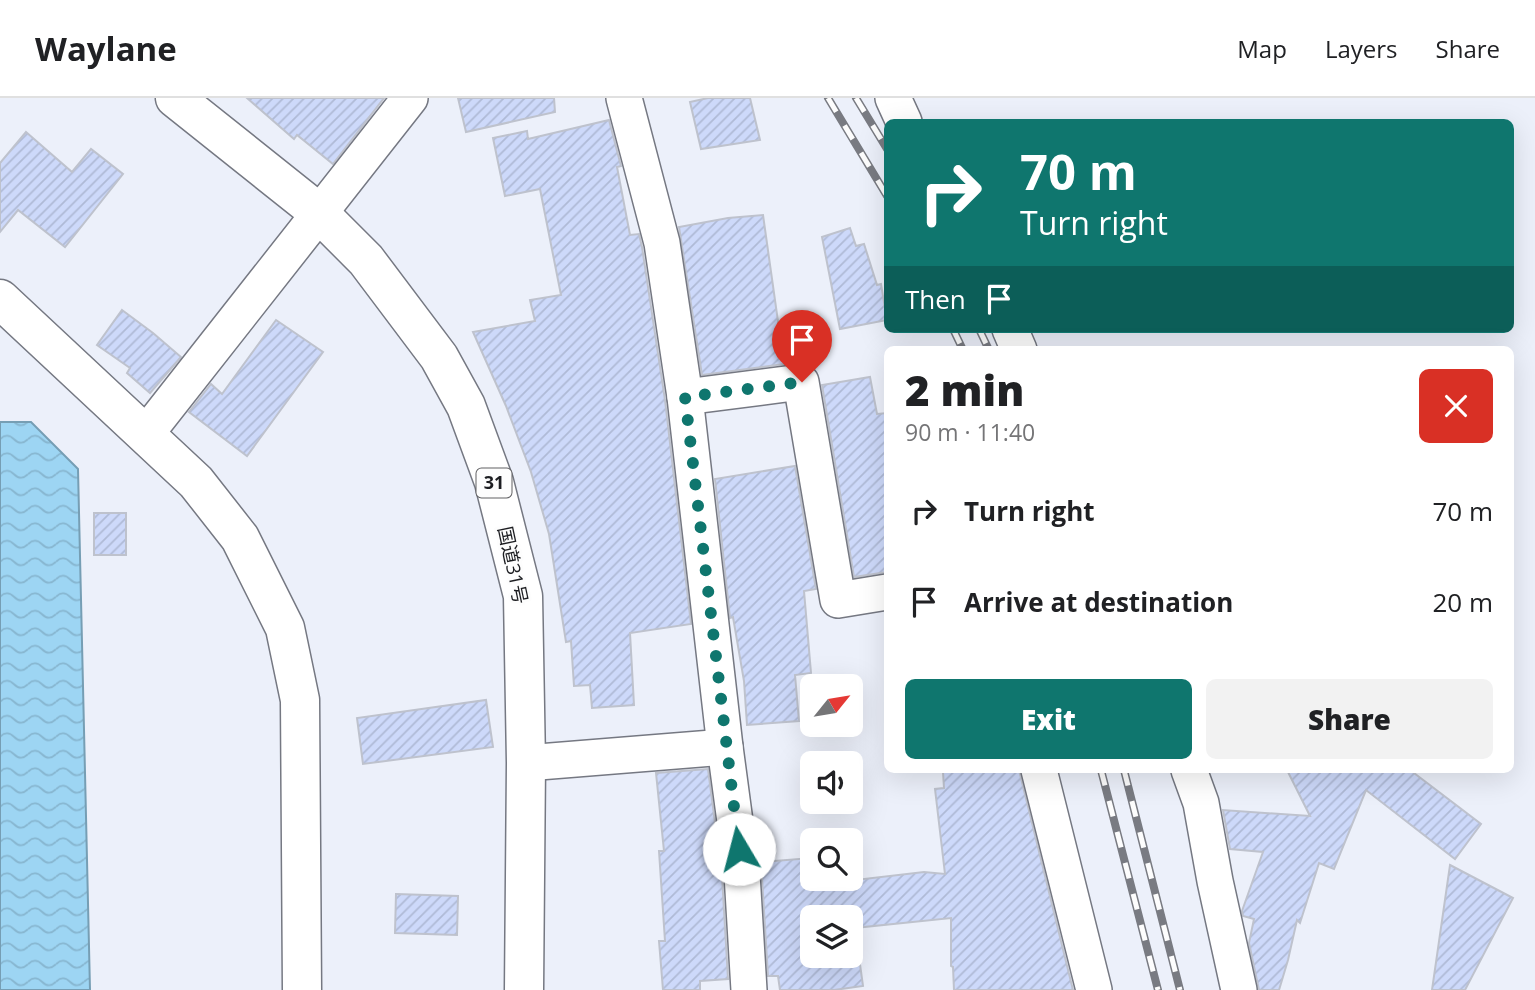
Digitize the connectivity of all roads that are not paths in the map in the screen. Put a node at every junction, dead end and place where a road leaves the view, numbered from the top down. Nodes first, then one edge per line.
1 (175, 98) edge
2 (410, 98) edge
3 (624, 98) edge
4 (893, 98) edge
5 (903, 119) edge
6 (318, 212) junction
7 (0, 299) edge
8 (685, 397) junction
9 (145, 435) junction
10 (884, 592) edge
11 (725, 747) junction
12 (526, 763) junction
13 (1040, 773) edge
14 (1190, 773) edge
15 (302, 990) edge
16 (524, 990) edge
17 (749, 990) edge
18 (1094, 990) edge
19 (1240, 990) edge

1 - 6 main road, 国道31号 / 31
2 - 6 street
3 - 8 street
4 - 5 street
6 - 9 street
6 - 12 main road, 国道31号 / 31
7 - 9 main road
8 - 10 street
8 - 11 street
9 - 15 main road
11 - 12 street
11 - 17 street
12 - 16 main road, 国道31号 / 31
13 - 18 street
14 - 19 street

